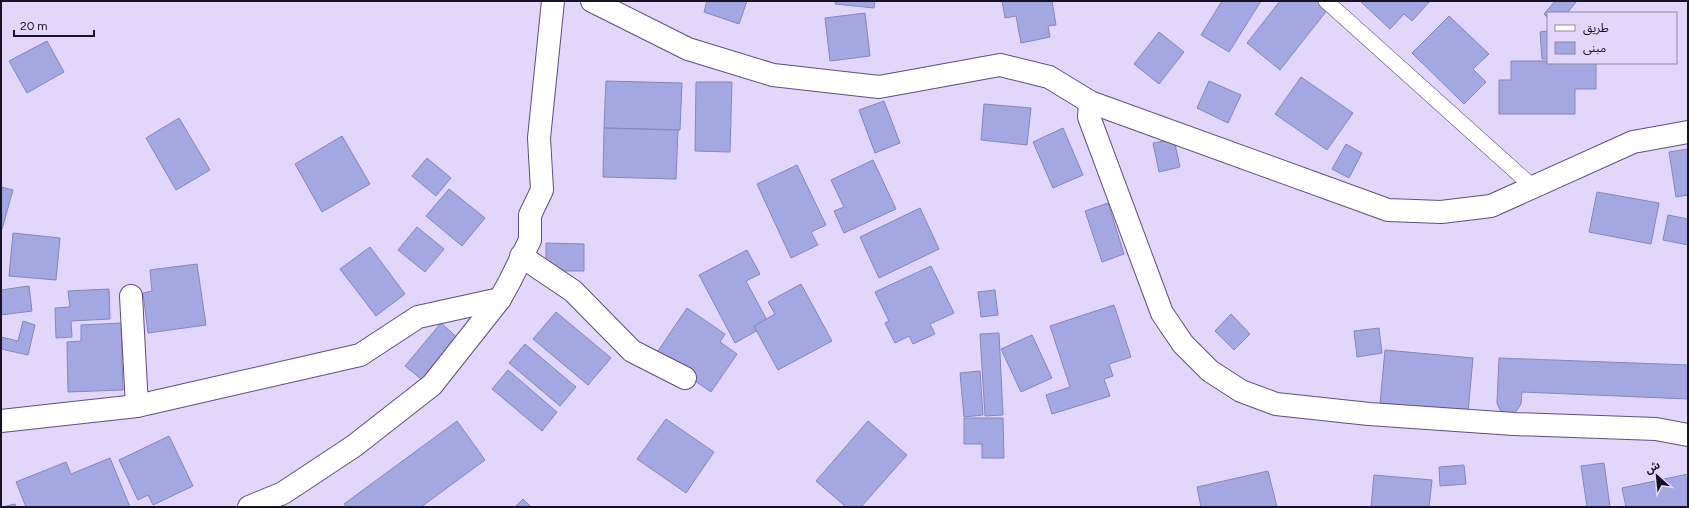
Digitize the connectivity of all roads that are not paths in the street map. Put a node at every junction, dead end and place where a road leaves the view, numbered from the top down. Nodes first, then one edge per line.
1 (553, 1) edge
2 (592, 1) edge
3 (1326, 1) edge
4 (1090, 102) junction
5 (1688, 132) edge
6 (1533, 187) junction
7 (521, 256) junction
8 (131, 296) dead end
9 (500, 299) junction
10 (684, 378) dead end
11 (137, 406) junction
12 (1, 421) edge
13 (1688, 435) edge
14 (249, 507) edge

1 - 7 street
2 - 4 street
3 - 6 lane
4 - 6 street
4 - 13 street
5 - 6 street
7 - 9 street
7 - 10 street
8 - 11 street
9 - 11 street
9 - 14 street
11 - 12 street

